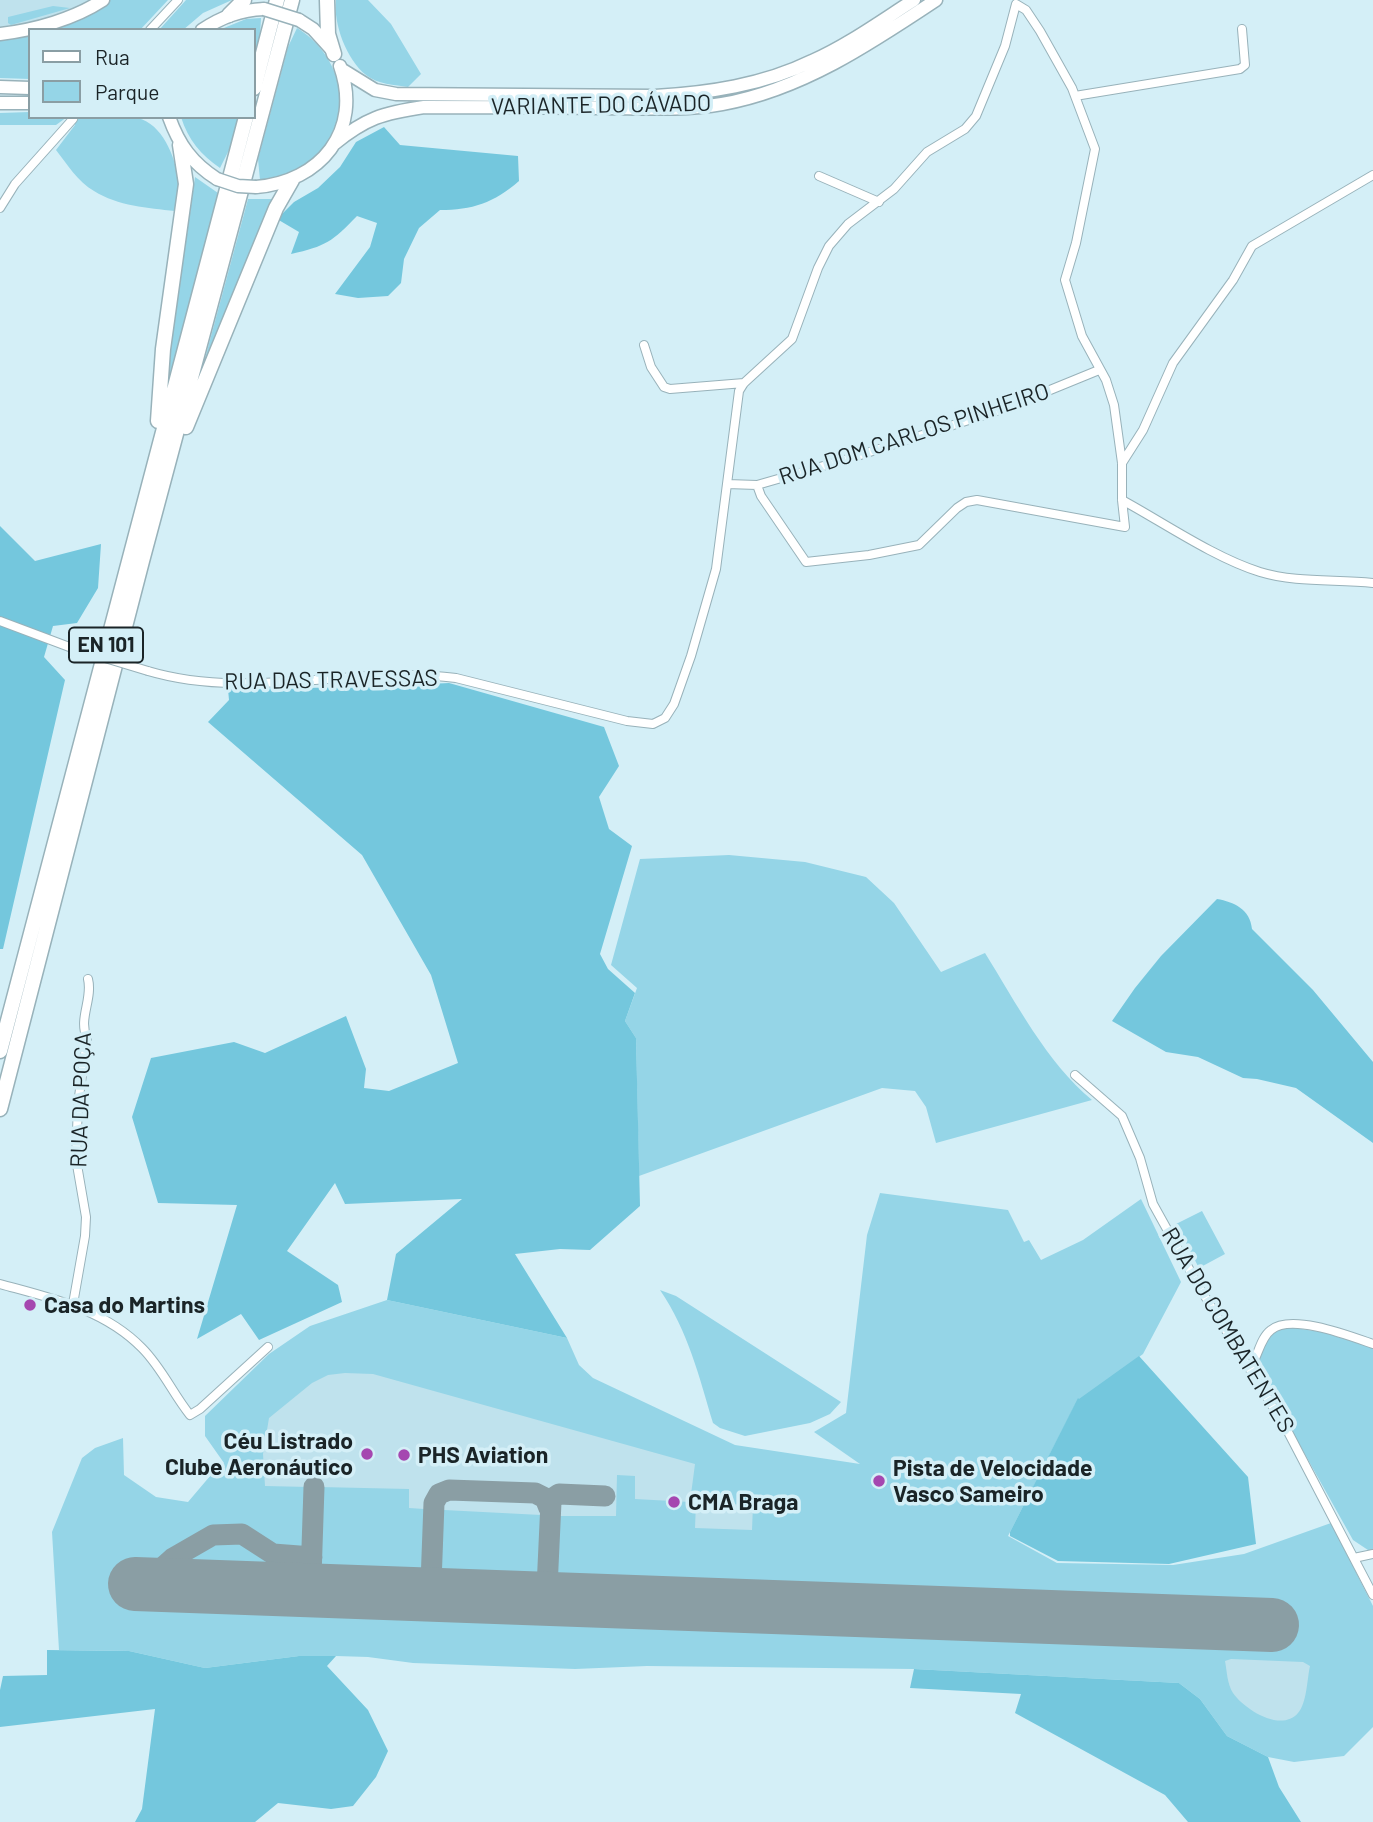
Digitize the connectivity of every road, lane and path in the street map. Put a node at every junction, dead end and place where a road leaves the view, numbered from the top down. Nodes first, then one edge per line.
1 (103, 0) edge
2 (178, 0) edge
3 (244, 0) edge
4 (277, 0) edge
5 (292, 0) edge
6 (327, 0) edge
7 (914, 0) edge
8 (936, 0) edge
9 (1015, 2) edge
10 (229, 15) junction
11 (34, 28) edge
12 (152, 28) edge
13 (206, 28) edge
14 (1242, 29) dead end
15 (28, 30) edge
16 (0, 34) edge
17 (334, 54) junction
18 (341, 69) junction
19 (256, 80) edge
20 (0, 87) edge
21 (28, 88) edge
22 (1075, 96) junction
23 (0, 103) edge
24 (28, 103) edge
25 (73, 119) dead end
26 (245, 119) edge
27 (171, 123) edge
28 (334, 144) junction
29 (180, 145) junction
30 (1373, 175) edge
31 (819, 176) dead end
32 (292, 180) junction
33 (879, 202) junction
34 (0, 208) edge
35 (644, 345) dead end
36 (1099, 370) junction
37 (744, 383) junction
38 (1122, 463) junction
39 (727, 484) junction
40 (757, 485) junction
41 (1122, 500) junction
42 (142, 561) junction
43 (124, 579) junction
44 (1373, 583) edge
45 (0, 621) edge
46 (88, 979) dead end
47 (0, 1051) edge
48 (1075, 1075) dead end
49 (0, 1109) edge
50 (0, 1284) edge
51 (73, 1304) junction
52 (1373, 1344) edge
53 (268, 1347) dead end
54 (1250, 1368) junction
55 (1373, 1554) edge
56 (1354, 1558) junction
57 (1373, 1595) edge

1 - 11 main road
2 - 12 street
3 - 10 highway
4 - 19 highway
5 - 42 highway, EN 101
6 - 17 highway
7 - 18 main road, VARIANTE DO CÁVADO
8 - 28 main road, VARIANTE DO CÁVADO
9 - 22 street
9 - 33 street
10 - 13 main road
10 - 17 main road, bridge
14 - 22 street
15 - 16 main road
17 - 18 main road
18 - 28 main road
20 - 21 main road
22 - 36 street
23 - 24 main road
25 - 34 street
26 - 43 highway, EN 101
27 - 29 main road
28 - 32 main road
29 - 32 main road, bridge
29 - 43 highway
30 - 38 street
31 - 33 street
32 - 42 highway
33 - 37 street
35 - 37 street
36 - 38 street
36 - 40 street, RUA DOM CARLOS PINHEIRO
37 - 39 street
38 - 41 street
39 - 40 street, RUA DOM CARLOS PINHEIRO
39 - 45 street, RUA DAS TRAVESSAS, bridge
40 - 41 street
41 - 44 street
42 - 49 highway, EN 101
43 - 47 highway, EN 101
46 - 51 street, RUA DA POÇA
48 - 54 street, RUA DO COMBATENTES
50 - 51 street
51 - 53 street
52 - 54 street
54 - 56 street, RUA DO COMBATENTES
55 - 56 street
56 - 57 street, RUA DO COMBATENTES

